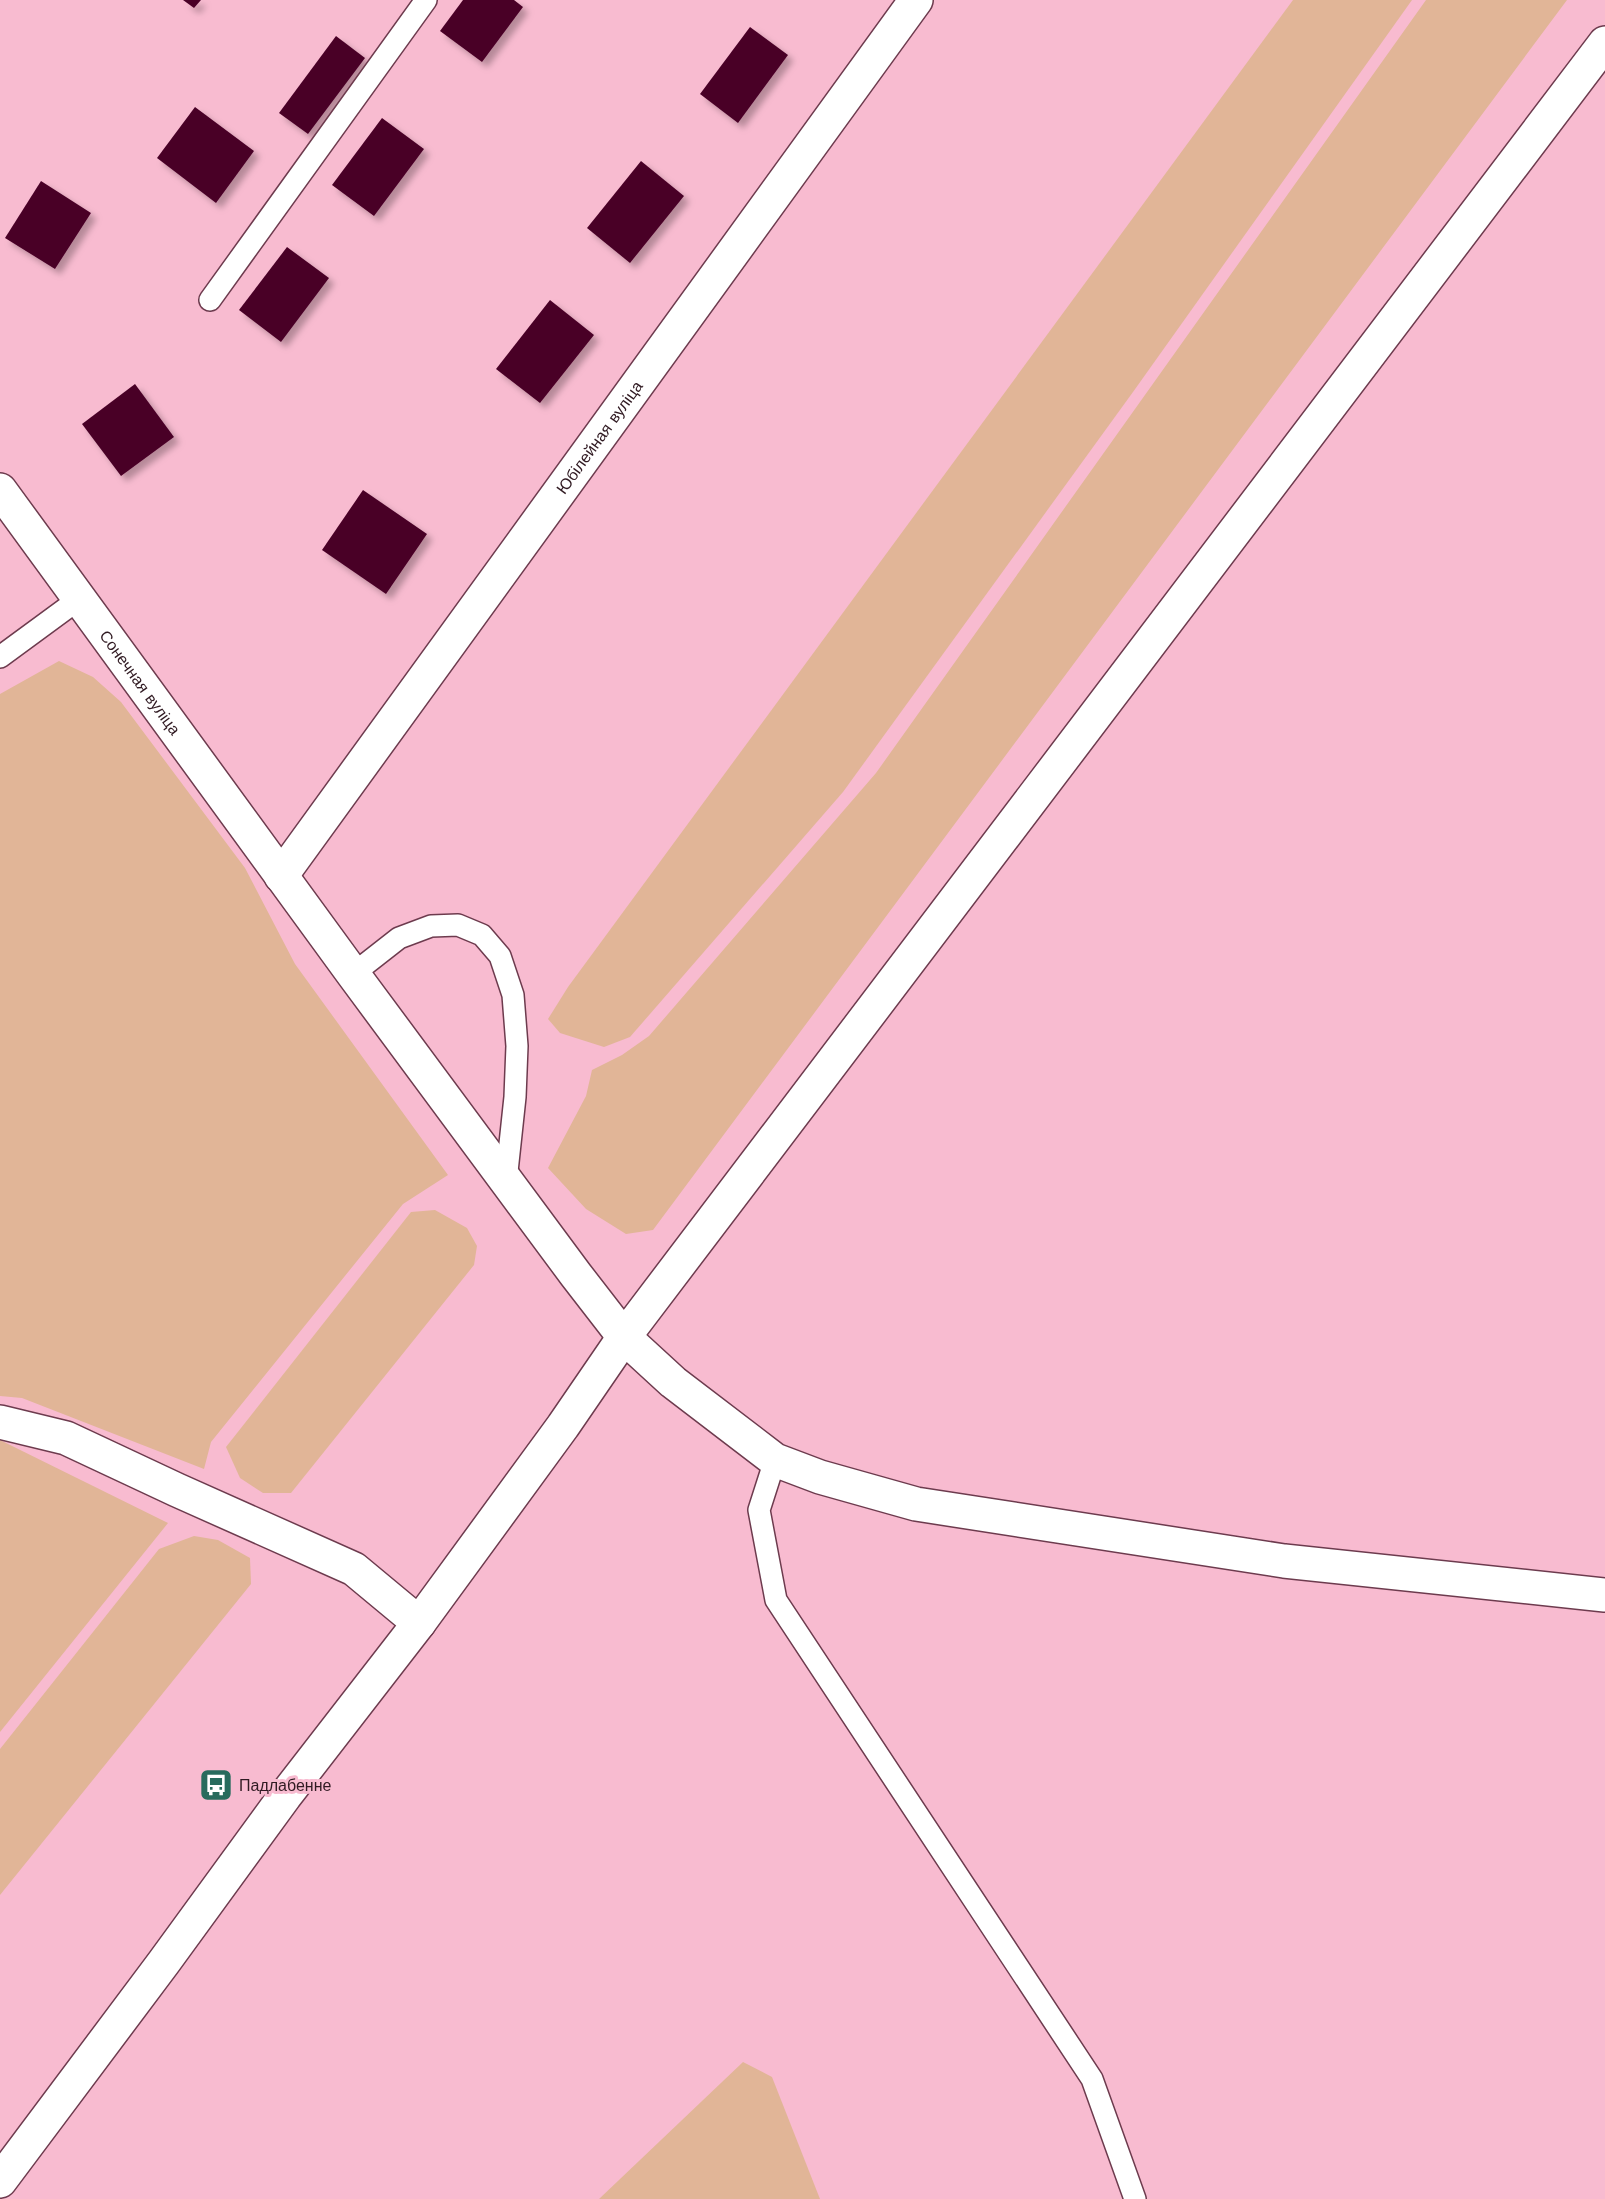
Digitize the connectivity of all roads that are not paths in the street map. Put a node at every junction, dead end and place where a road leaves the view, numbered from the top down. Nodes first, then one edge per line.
1 (426, 0) edge
2 (916, 0) edge
3 (1605, 43) edge
4 (210, 300) dead end
5 (0, 490) edge
6 (79, 599) junction
7 (0, 657) edge
8 (281, 876) junction
9 (353, 974) junction
10 (506, 1181) junction
11 (624, 1336) junction
12 (0, 1422) edge
13 (775, 1460) junction
14 (1605, 1595) edge
15 (419, 1623) junction
16 (0, 2181) edge
17 (1135, 2199) edge

1 - 4 lane
2 - 8 street, Юбілейная вуліца
3 - 11 street
5 - 6 street, Сонечная вуліца
6 - 7 lane
6 - 8 street, Сонечная вуліца
8 - 9 street, Сонечная вуліца
9 - 10 street, Сонечная вуліца
9 - 10 lane
10 - 11 street, Сонечная вуліца
11 - 13 street, Сонечная вуліца
11 - 15 street
12 - 15 street
13 - 14 street, Сонечная вуліца
13 - 17 lane
15 - 16 street

